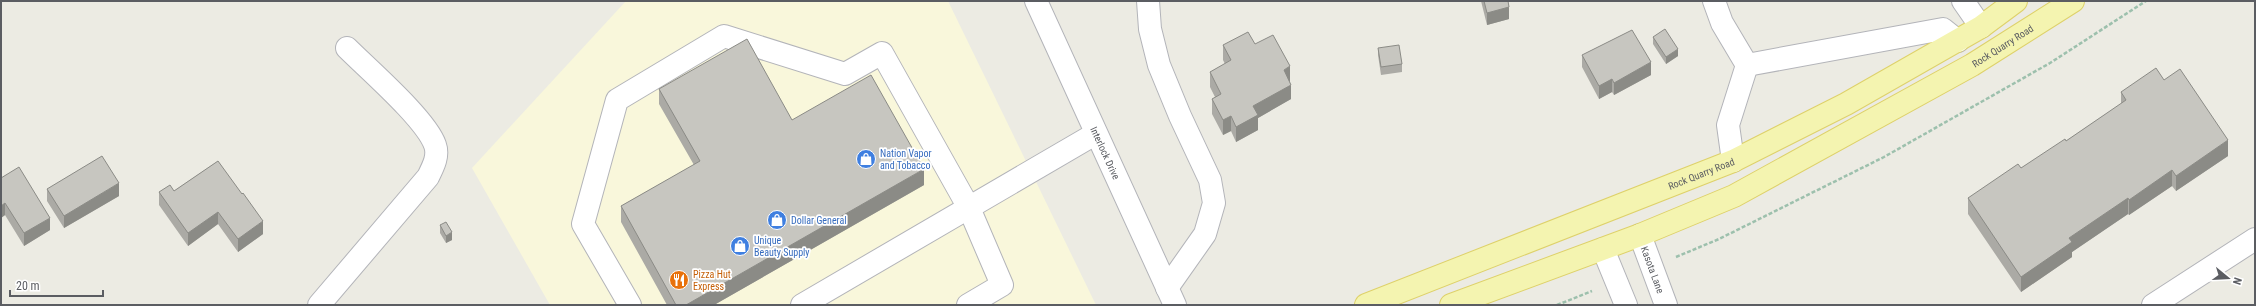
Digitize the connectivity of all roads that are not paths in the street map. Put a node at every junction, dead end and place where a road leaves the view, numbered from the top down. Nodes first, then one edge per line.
1 (1036, 1) edge
2 (1148, 1) edge
3 (1714, 1) edge
4 (1963, 1) edge
5 (2016, 1) edge
6 (2073, 1) edge
7 (1981, 27) junction
8 (1958, 41) junction
9 (346, 48) dead end
10 (1747, 65) junction
11 (1095, 134) junction
12 (1733, 162) junction
13 (969, 208) junction
14 (1640, 235) junction
15 (2255, 239) edge
16 (1603, 249) junction
17 (1171, 297) edge
18 (319, 305) edge
19 (630, 305) edge
20 (802, 305) edge
21 (968, 305) edge
22 (1366, 305) edge
23 (1451, 305) edge
24 (1626, 305) edge
25 (1666, 305) edge
26 (2153, 305) edge

1 - 11 street, Interlock Drive
2 - 17 street
3 - 10 street
4 - 7 street
5 - 7 main road, Rock Quarry Road
6 - 14 main road, Rock Quarry Road
7 - 8 main road, Rock Quarry Road
8 - 10 street
8 - 12 main road, Rock Quarry Road
9 - 18 street
10 - 12 street
11 - 13 street
11 - 17 street, Interlock Drive
12 - 22 main road, Rock Quarry Road
13 - 19 street
13 - 20 street
13 - 21 street
14 - 16 main road, Rock Quarry Road
14 - 25 street, Kasota Lane
15 - 26 street
16 - 23 main road, Rock Quarry Road
16 - 24 street

